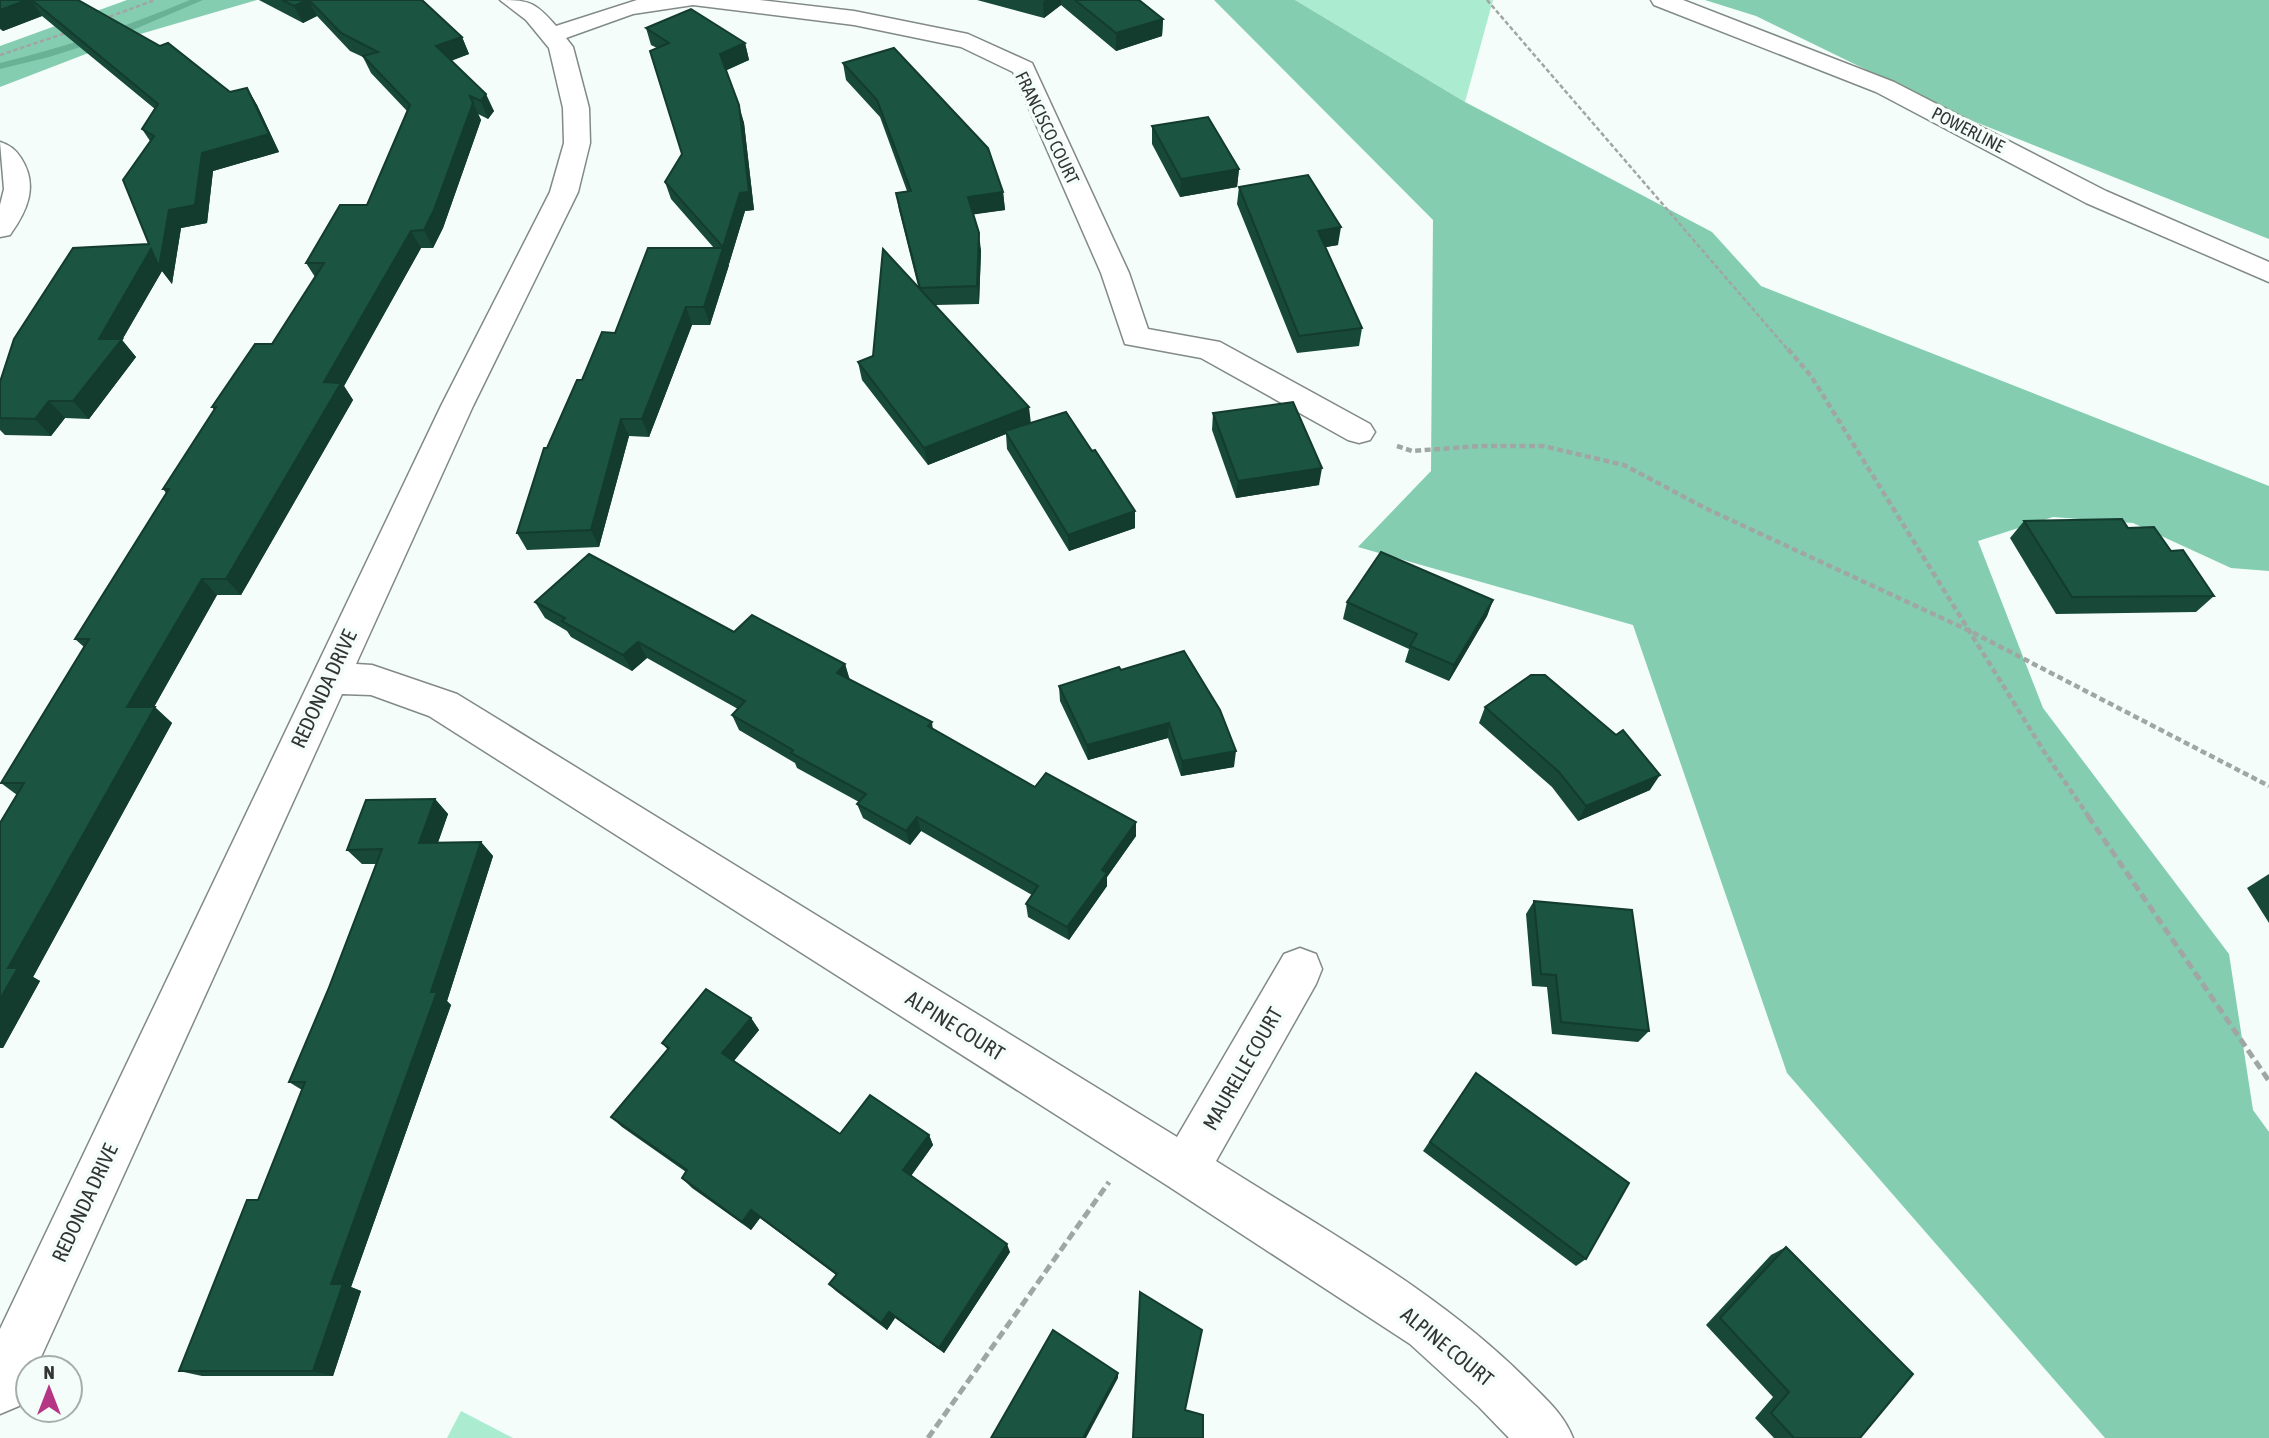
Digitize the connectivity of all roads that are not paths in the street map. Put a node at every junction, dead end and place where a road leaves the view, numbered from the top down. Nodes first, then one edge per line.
1 (511, 0) edge
2 (686, 0) edge
3 (700, 0) edge
4 (1662, 0) edge
5 (862, 9) edge
6 (553, 34) junction
7 (0, 150) edge
8 (0, 229) edge
9 (2269, 273) edge
10 (1359, 432) road end
11 (329, 678) junction
12 (1300, 969) dead end
13 (1185, 1169) junction
14 (0, 1387) edge
15 (1546, 1438) edge

1 - 6 street, REDONDA DRIVE
2 - 6 street
3 - 5 street, FRANCISCO COURT
4 - 9 street, POWERLINE
5 - 10 street, FRANCISCO COURT
6 - 11 street, REDONDA DRIVE
7 - 8 street
11 - 13 street, ALPINE COURT
11 - 14 street, REDONDA DRIVE
12 - 13 street, MAURELLE COURT
13 - 15 street, ALPINE COURT

